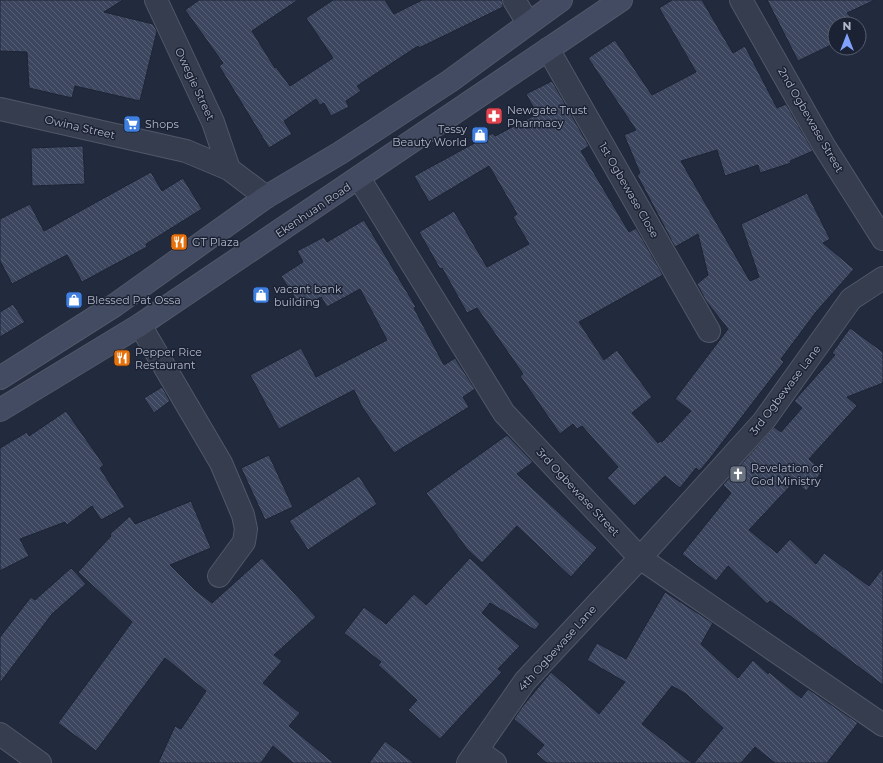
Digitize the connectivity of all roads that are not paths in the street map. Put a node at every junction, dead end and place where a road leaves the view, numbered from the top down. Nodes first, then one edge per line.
1 (156, 0) edge
2 (514, 0) edge
3 (561, 0) edge
4 (621, 0) edge
5 (741, 0) edge
6 (528, 23) junction
7 (548, 49) junction
8 (0, 109) edge
9 (230, 169) junction
10 (359, 178) junction
11 (266, 197) junction
12 (883, 239) edge
13 (883, 278) edge
14 (140, 325) junction
15 (709, 331) dead end
16 (0, 378) edge
17 (0, 410) edge
18 (640, 558) junction
19 (219, 576) dead end
20 (883, 725) edge
21 (0, 734) edge
22 (473, 756) edge
23 (40, 763) edge
24 (495, 763) edge

1 - 9 street, Owegie Street
2 - 6 street
3 - 6 main road
4 - 7 main road, Ekenhuan Road
5 - 12 street, 2nd Ogbewase Street
6 - 11 main road
7 - 10 main road, Ekenhuan Road
7 - 15 street, 1st Ogbewase Close
8 - 9 street, Owina Street
9 - 11 street, Owina Street
10 - 14 main road, Ekenhuan Road
10 - 18 street, 3rd Ogbewase Street
11 - 16 main road
13 - 18 street, 3rd Ogbewase Lane
14 - 17 main road, Ekenhuan Road
14 - 19 street
18 - 20 street, 3rd Ogbewase Street
18 - 22 street, 4th Ogbewase Lane
21 - 23 street
22 - 24 street

